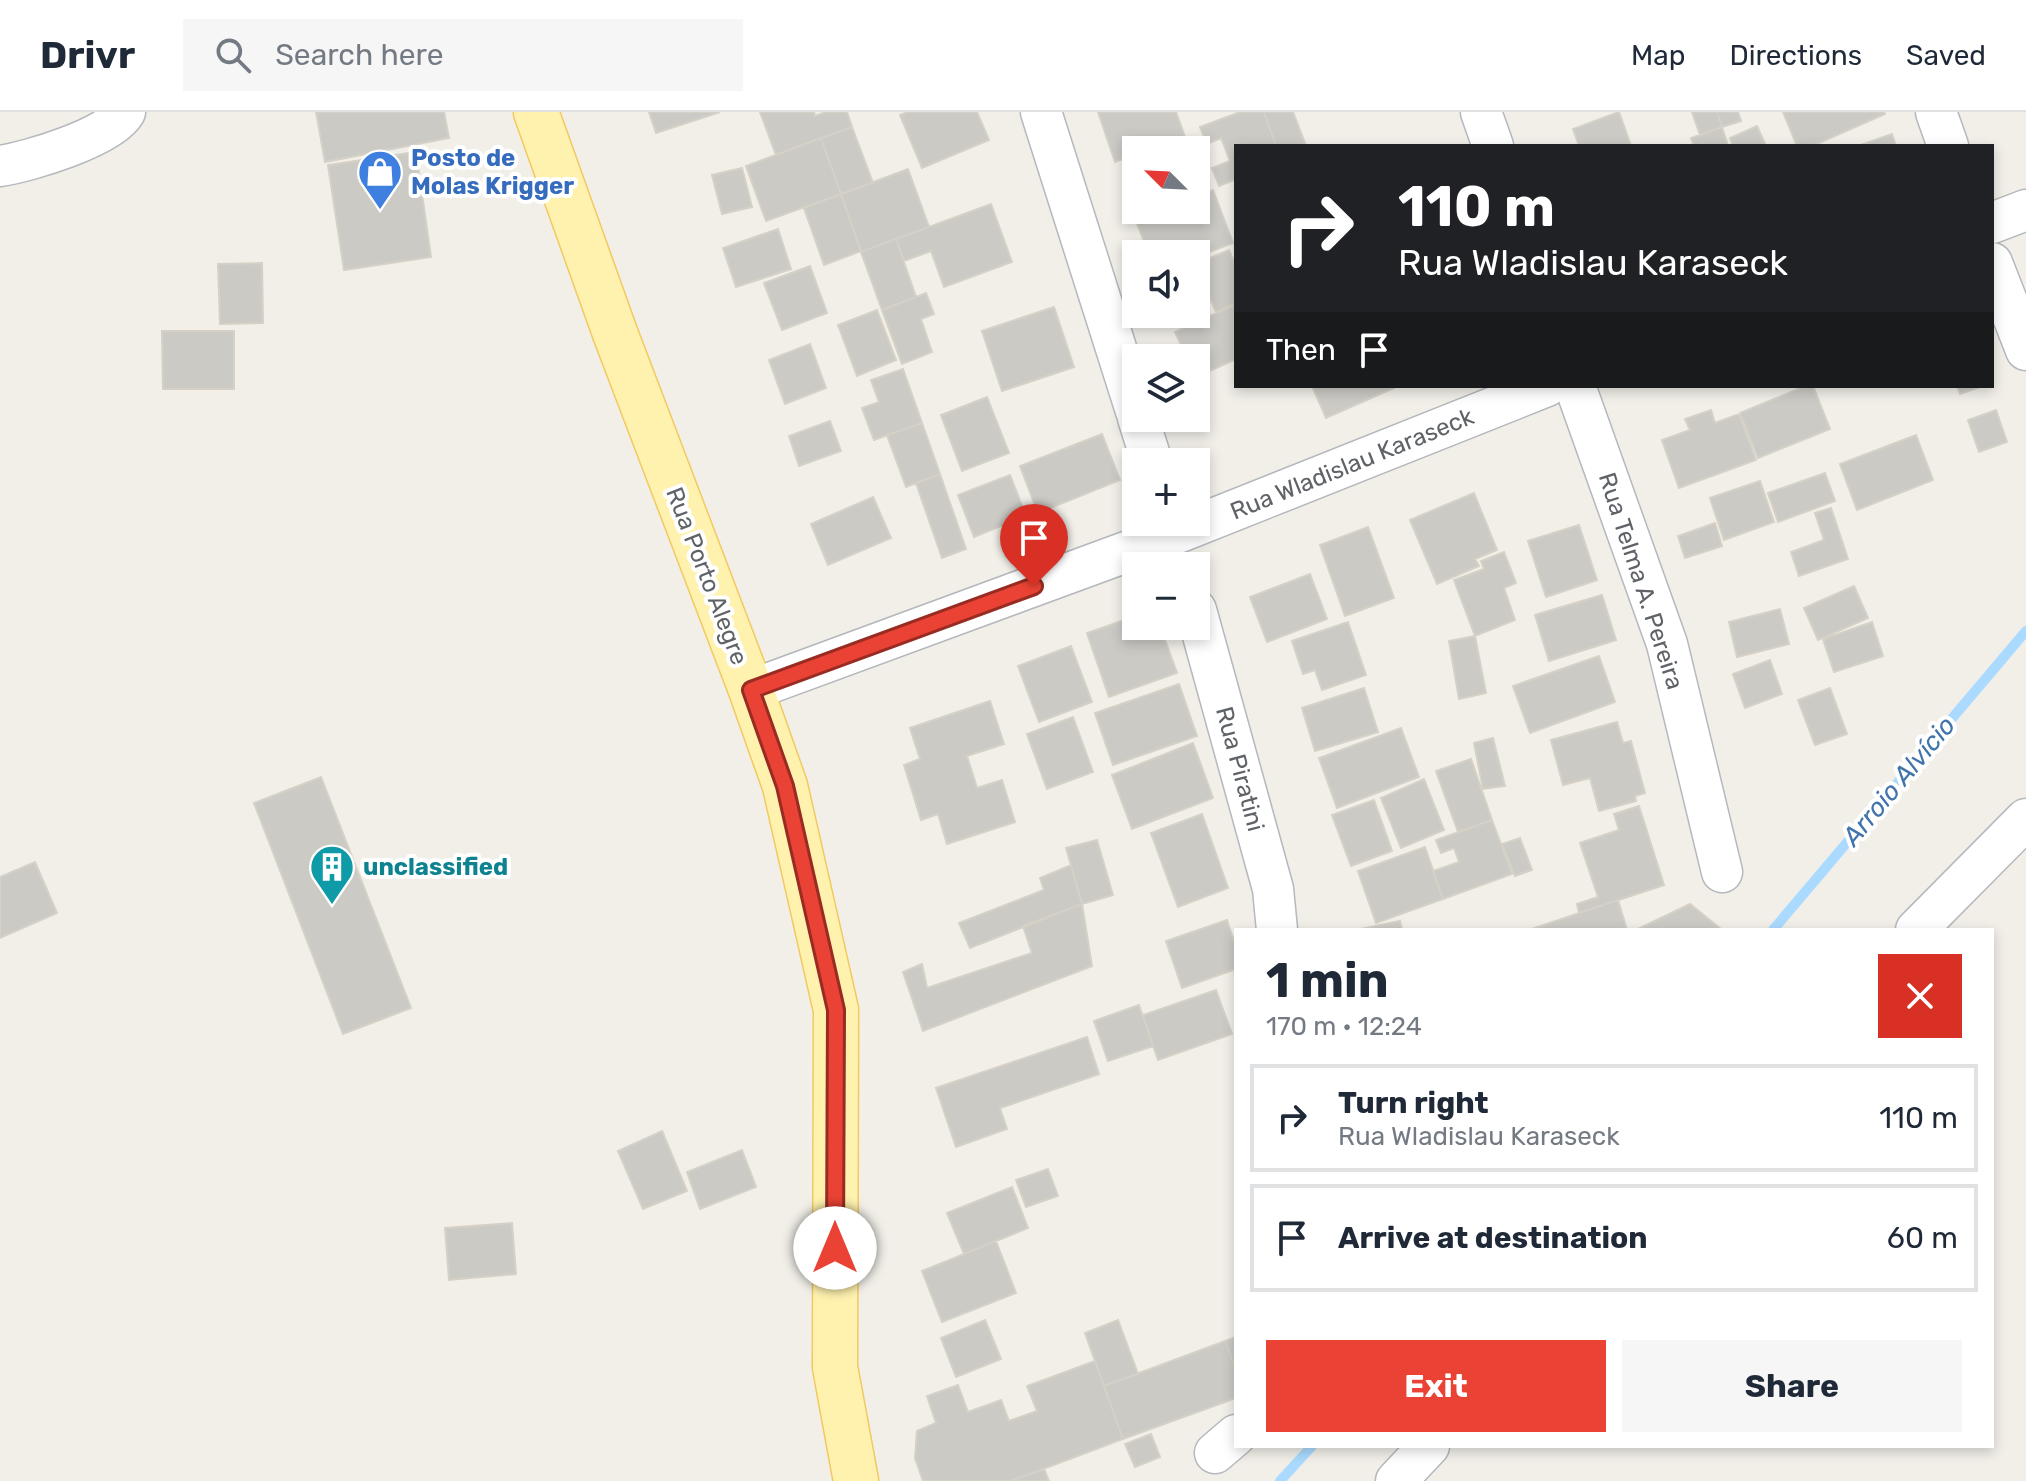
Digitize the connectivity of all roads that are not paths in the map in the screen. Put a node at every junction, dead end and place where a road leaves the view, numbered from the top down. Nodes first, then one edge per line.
1 (125, 112) edge
2 (536, 112) edge
3 (1041, 112) edge
4 (1481, 112) edge
5 (1936, 112) edge
6 (1492, 144) edge
7 (1947, 144) edge
8 (0, 166) edge
9 (2026, 210) edge
10 (1994, 222) edge
11 (1994, 268) edge
12 (2026, 350) edge
13 (1122, 367) edge
14 (1542, 388) edge
15 (1576, 388) edge
16 (1177, 541) edge
17 (1204, 640) edge
18 (751, 690) junction
19 (2026, 819) edge
20 (1722, 872) dead end
21 (1277, 928) edge
22 (1918, 928) edge
23 (1427, 1448) edge
24 (856, 1481) edge
25 (1396, 1481) edge

1 - 8 street
2 - 18 main road, Rua Porto Alegre
3 - 13 street
4 - 6 street
5 - 7 street
9 - 10 street
11 - 12 street
14 - 16 street, Rua Wladislau Karaseck
15 - 20 street, Rua Telma A. Pereira
16 - 18 street, Rua Wladislau Karaseck
17 - 21 street, Rua Piratini
18 - 24 main road, Rua Porto Alegre
19 - 22 street
23 - 25 street

